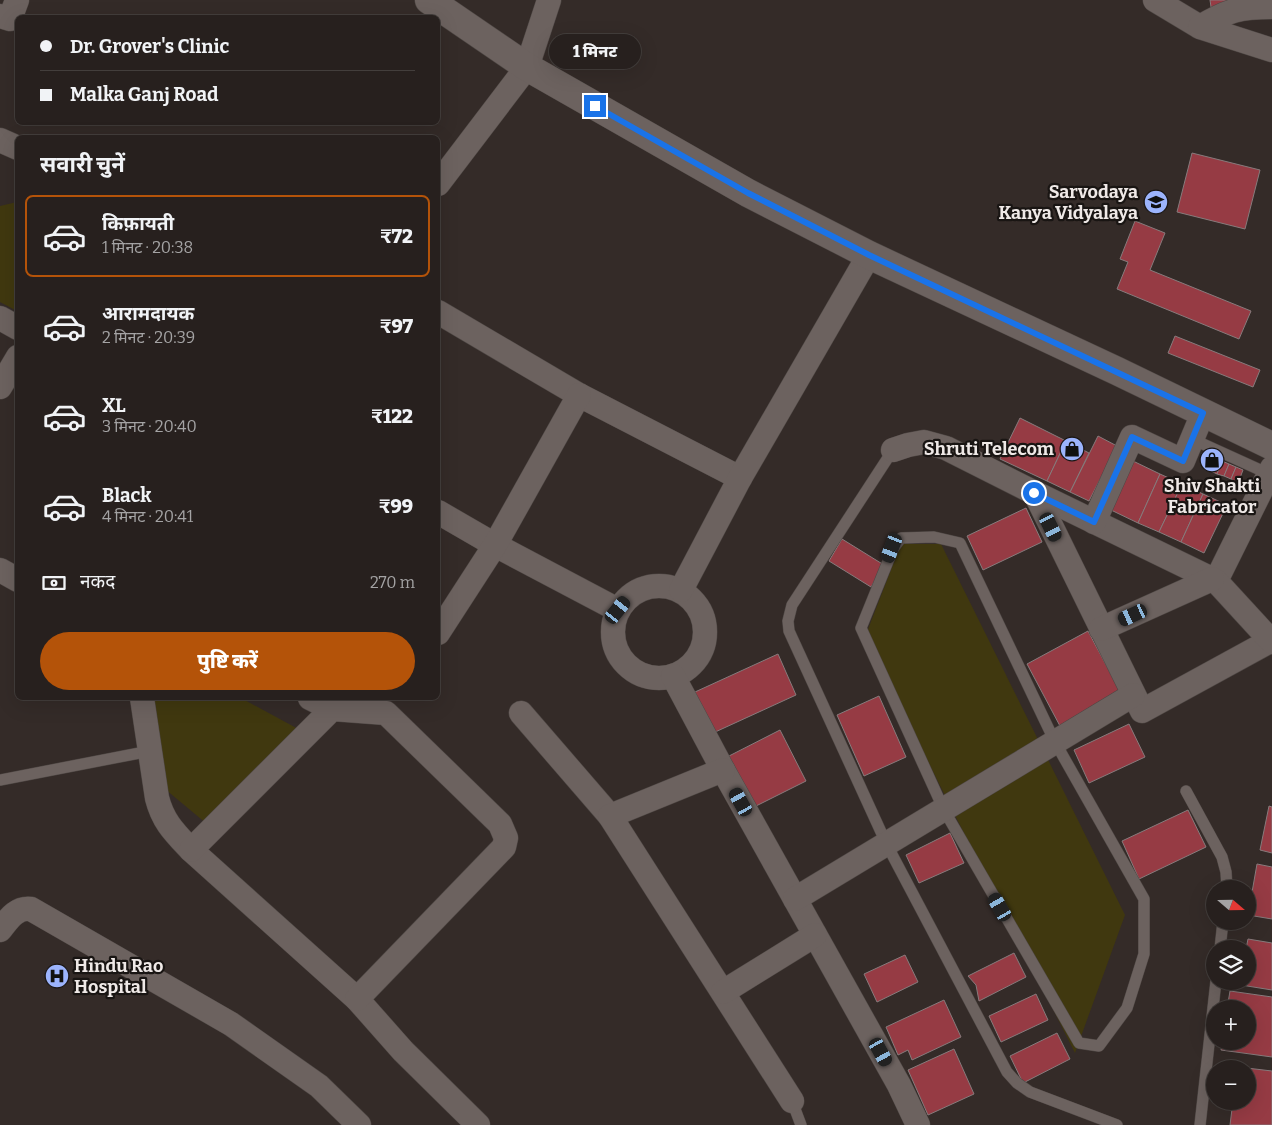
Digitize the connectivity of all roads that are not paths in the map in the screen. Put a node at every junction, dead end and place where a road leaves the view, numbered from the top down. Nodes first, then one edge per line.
1 (17, 0) edge
2 (429, 0) edge
3 (549, 0) edge
4 (1155, 0) edge
5 (1272, 6) edge
6 (0, 16) edge
7 (1200, 26) junction
8 (1272, 50) edge
9 (527, 66) junction
10 (0, 140) edge
11 (15, 147) edge
12 (440, 181) edge
13 (869, 255) junction
14 (440, 313) edge
15 (0, 318) edge
16 (15, 326) edge
17 (15, 362) edge
18 (0, 387) edge
19 (579, 395) junction
20 (1203, 413) junction
21 (1192, 439) junction
22 (1272, 446) edge
23 (893, 450) joint
24 (1271, 471) edge
25 (740, 478) junction
26 (1034, 493) junction
27 (440, 513) edge
28 (1094, 522) junction
29 (494, 545) junction
30 (0, 570) edge
31 (15, 578) edge
32 (1214, 580) junction
33 (681, 590) junction
34 (618, 610) junction
35 (1101, 629) junction
36 (440, 630) edge
37 (1271, 641) edge
38 (673, 676) junction
39 (1133, 695) junction
40 (142, 700) edge
41 (314, 700) edge
42 (391, 705) edge
43 (332, 710) junction
44 (521, 713) dead end
45 (1055, 742) junction
46 (150, 751) junction
47 (723, 770) junction
48 (0, 780) edge
49 (1186, 791) dead end
50 (944, 810) junction
51 (610, 816) junction
52 (887, 844) junction
53 (191, 850) junction
54 (1226, 880) edge
55 (795, 899) junction
56 (0, 930) edge
57 (815, 935) junction
58 (1215, 990) edge
59 (723, 992) junction
60 (357, 999) junction
61 (792, 1101) joint
62 (359, 1125) edge
63 (478, 1125) edge
64 (801, 1125) edge
65 (918, 1125) edge
66 (1117, 1125) edge
67 (1200, 1125) edge

1 - 6 street
2 - 9 street
3 - 9 street
4 - 7 street
5 - 7 street
7 - 8 street
9 - 12 street
9 - 13 street
10 - 11 street
13 - 20 street
13 - 25 street
14 - 19 street
15 - 16 street
17 - 18 street
19 - 25 street
19 - 29 street
20 - 21 street
20 - 22 street
21 - 24 lane
21 - 28 street
23 - 26 street
23 - 52 lane
24 - 32 street
25 - 33 street
26 - 28 street
26 - 35 street
27 - 29 street
28 - 32 street
29 - 34 street
29 - 36 street
30 - 31 street
32 - 35 street
32 - 37 street
33 - 34 street
33 - 38 street
34 - 38 street
35 - 39 street
37 - 39 street
38 - 47 street
39 - 45 street
40 - 46 street
41 - 43 street
42 - 43 street
42 - 60 street
43 - 53 street
44 - 51 street
45 - 50 street
45 - 50 lane
45 - 50 lane
46 - 48 lane
46 - 53 street
47 - 51 street
47 - 55 street
49 - 54 lane
50 - 52 street
51 - 59 street
52 - 55 street
52 - 66 lane
53 - 60 street
55 - 57 street
56 - 62 street
57 - 59 street
57 - 65 street
58 - 67 lane
59 - 61 street
60 - 63 street
61 - 64 lane

